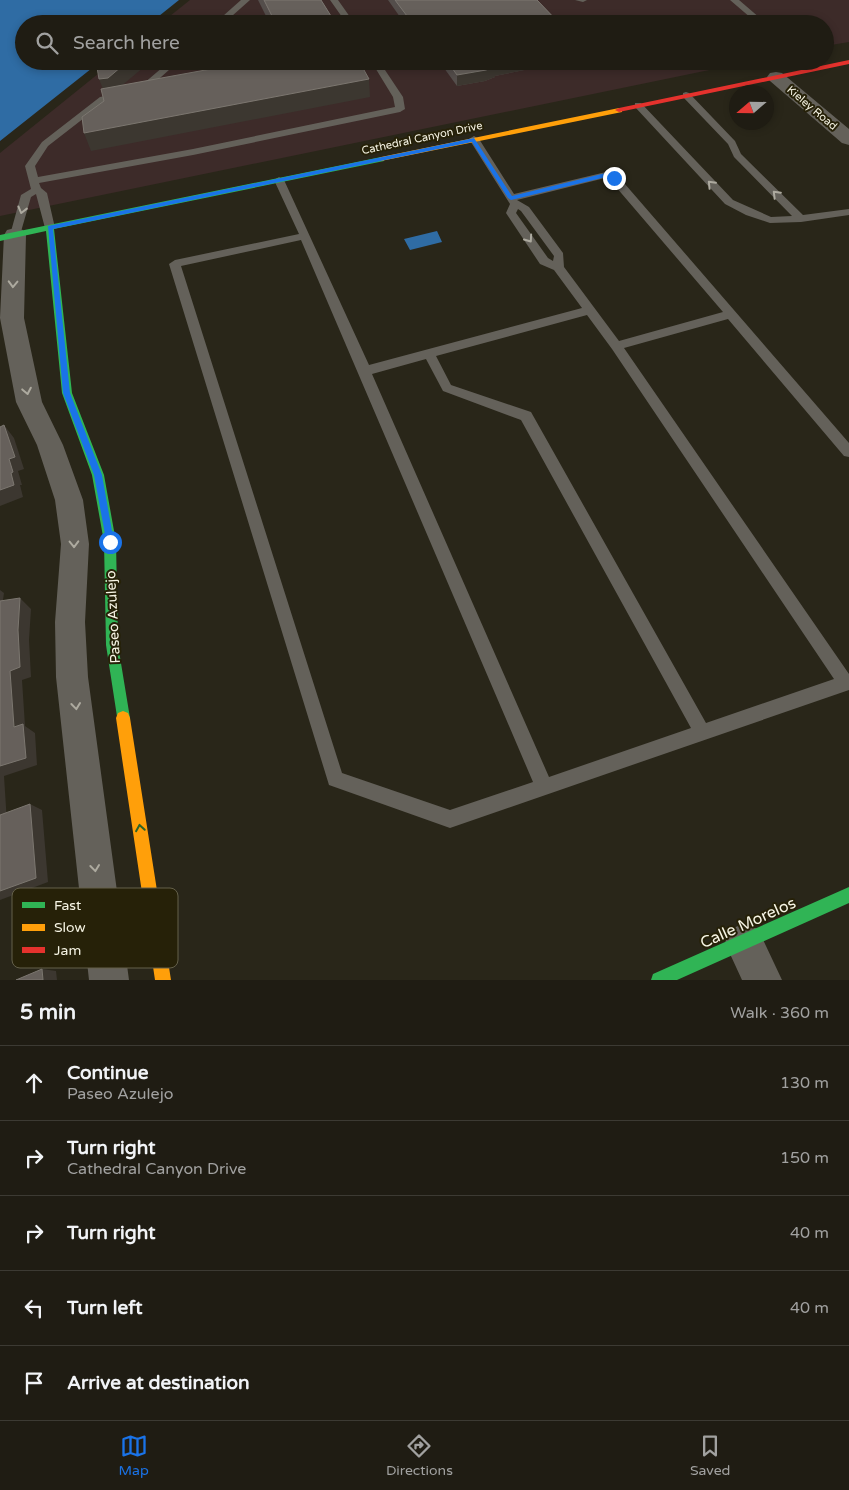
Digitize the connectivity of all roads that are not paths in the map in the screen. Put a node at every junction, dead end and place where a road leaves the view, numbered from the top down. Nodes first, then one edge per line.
1 (246, 0) edge
2 (334, 0) edge
3 (734, 0) edge
4 (228, 15) edge
5 (345, 15) edge
6 (752, 15) edge
7 (849, 62) edge
8 (834, 63) edge
9 (165, 70) edge
10 (381, 70) edge
11 (798, 70) edge
12 (776, 77) junction
13 (686, 95) junction
14 (638, 105) junction
15 (849, 139) edge
16 (474, 140) junction
17 (279, 180) junction
18 (34, 186) junction
19 (513, 201) junction
20 (849, 212) edge
21 (801, 219) junction
22 (50, 228) junction
23 (7, 236) edge
24 (305, 236) junction
25 (589, 310) junction
26 (731, 314) junction
27 (616, 346) junction
28 (429, 354) junction
29 (365, 371) junction
30 (849, 452) edge
31 (848, 683) edge
32 (702, 732) junction
33 (544, 786) junction
34 (98, 888) edge
35 (149, 888) edge
36 (849, 895) edge
37 (744, 943) junction
38 (659, 980) edge
39 (762, 980) edge

1 - 4 lane
2 - 5 lane
3 - 6 lane
7 - 8 street, Cathedral Canyon Drive
9 - 18 lane
10 - 18 lane
11 - 12 street, Cathedral Canyon Drive
12 - 13 street, Cathedral Canyon Drive
12 - 15 street, Kieley Road
13 - 14 street, Cathedral Canyon Drive
21 -> 13 lane
14 - 16 street, Cathedral Canyon Drive
21 -> 14 lane
16 - 17 street, Cathedral Canyon Drive
16 - 19 lane
17 - 22 street, Cathedral Canyon Drive
17 - 24 lane
18 - 22 lane
18 -> 23 lane
19 - 25 lane
19 - 26 lane
20 - 21 lane
22 - 23 street, Cathedral Canyon Drive
35 -> 22 street, Paseo Azulejo
23 -> 34 street
24 - 29 lane
24 - 33 lane
25 - 27 lane
25 - 28 lane
26 - 27 lane
26 - 30 lane
27 - 31 lane
28 - 29 lane
28 - 32 lane
29 - 33 lane
31 - 32 lane
32 - 33 lane
36 - 37 street, Calle Morelos
37 - 38 street, Calle Morelos
37 - 39 street

